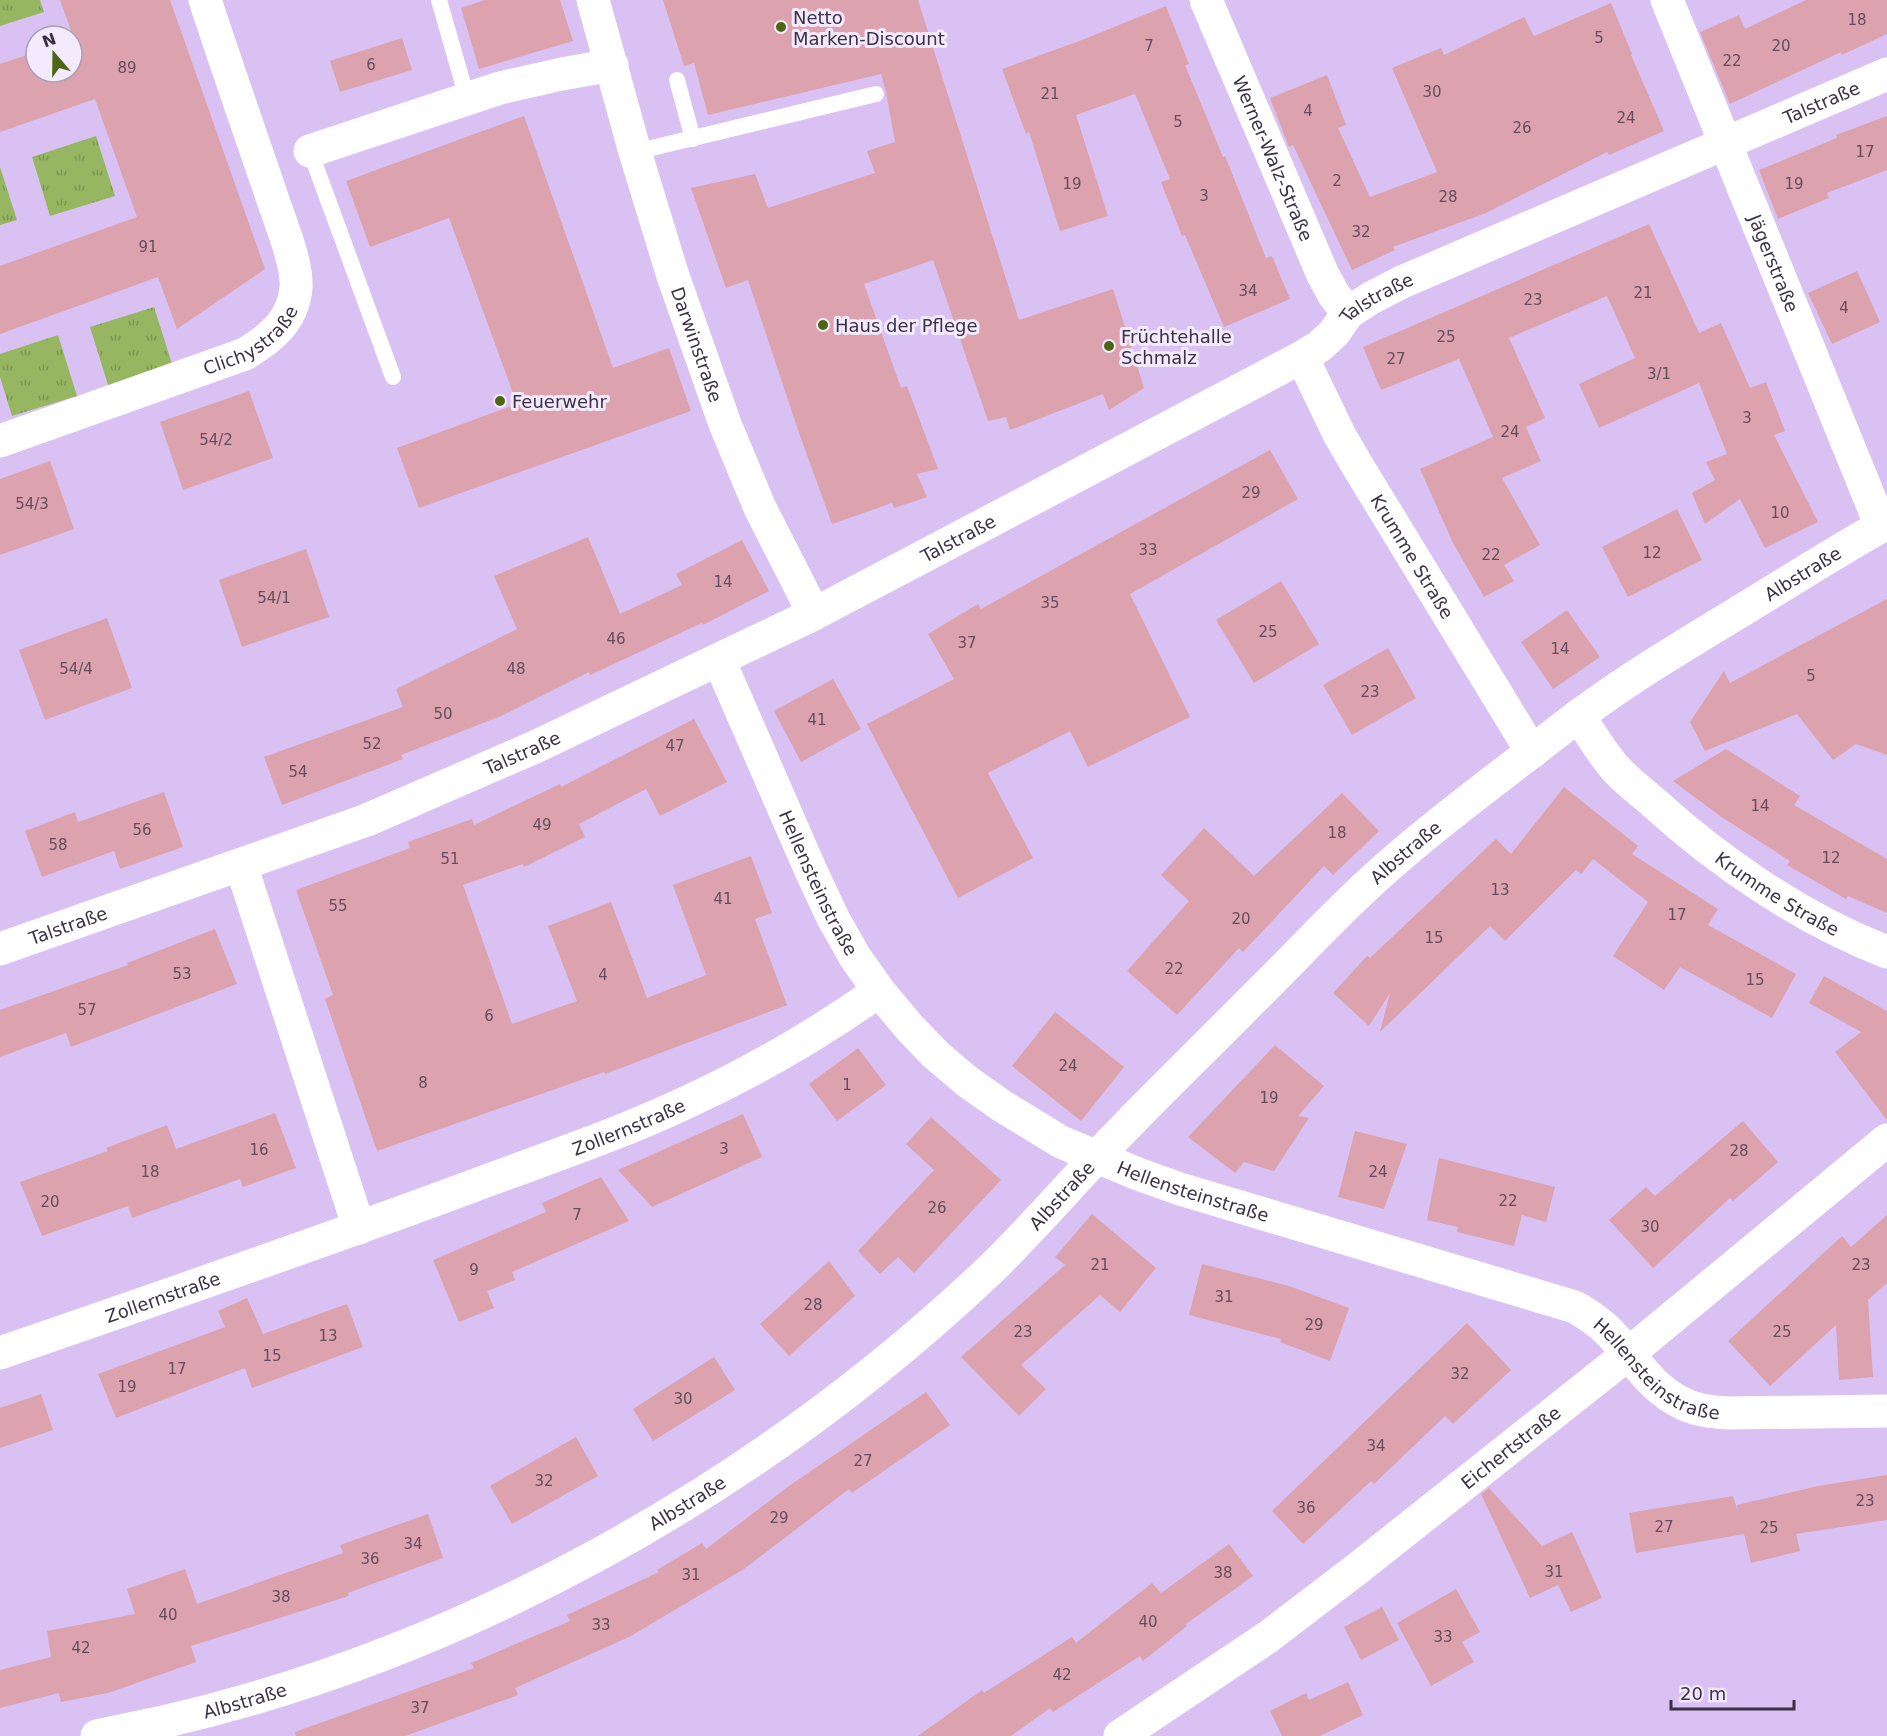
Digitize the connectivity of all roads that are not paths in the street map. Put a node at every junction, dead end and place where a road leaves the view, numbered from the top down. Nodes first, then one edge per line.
1 (205, 0) edge
2 (440, 0) edge
3 (593, 0) edge
4 (1206, 0) edge
5 (1667, 0) edge
6 (612, 65) junction
7 (1887, 74) edge
8 (677, 80) dead end
9 (876, 94) dead end
10 (467, 98) junction
11 (693, 139) junction
12 (1727, 144) junction
13 (310, 151) joint
14 (635, 152) junction
15 (1348, 313) junction
16 (1302, 357) junction
17 (393, 376) dead end
18 (0, 441) edge
19 (1884, 525) edge
20 (814, 614) junction
21 (719, 660) junction
22 (1579, 715) junction
23 (1532, 752) junction
24 (241, 865) junction
25 (0, 949) edge
26 (1887, 952) edge
27 (879, 991) junction
28 (1887, 1140) edge
29 (1096, 1157) junction
30 (359, 1228) junction
31 (0, 1353) edge
32 (1628, 1354) junction
33 (1887, 1411) edge
34 (150, 1730) edge
35 (97, 1736) edge
36 (1120, 1736) edge

1 - 18 street, Clichystraße
2 - 10 lane
3 - 6 street, Darwinstraße
4 - 15 street, Werner-Walz-Straße
5 - 12 street, Jägerstraße
6 - 10 street
6 - 14 street, Darwinstraße
7 - 12 street, Talstraße
8 - 11 lane
9 - 11 lane
10 - 13 street
11 - 14 lane
12 - 15 street, Talstraße
12 - 19 street, Jägerstraße
13 - 17 lane
14 - 20 street, Darwinstraße
15 - 16 street, Talstraße
16 - 20 street, Talstraße
16 - 23 street, Krumme Straße
19 - 22 street, Albstraße
20 - 21 street, Talstraße
21 - 24 street, Talstraße
21 - 27 street, Hellensteinstraße
22 - 23 street, Albstraße
22 - 26 street, Krumme Straße
23 - 29 street, Albstraße
24 - 25 street, Talstraße
24 - 30 street
27 - 29 street, Hellensteinstraße
27 - 30 street, Zollernstraße
28 - 32 street, Eichertstraße
29 - 32 street, Hellensteinstraße
29 - 34 street, Albstraße
30 - 31 street, Zollernstraße
32 - 33 street, Hellensteinstraße
32 - 36 street, Eichertstraße
34 - 35 street, Albstraße

